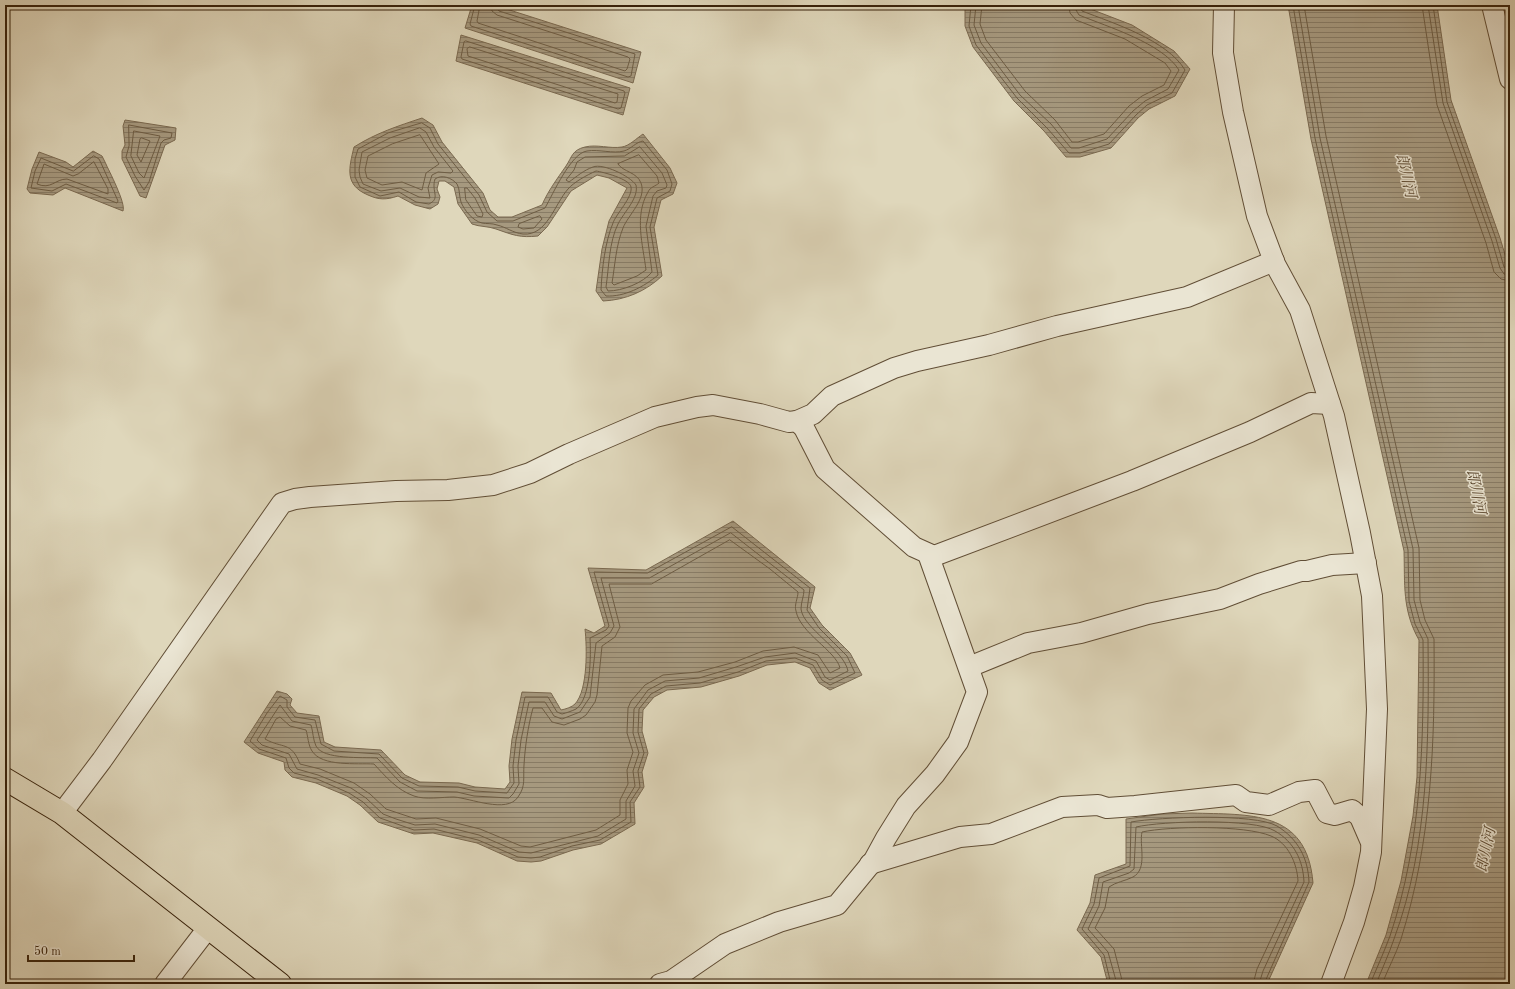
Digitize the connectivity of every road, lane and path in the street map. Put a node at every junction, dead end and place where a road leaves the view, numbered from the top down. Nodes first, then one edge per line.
1 (1224, 5) edge
2 (1492, 5) edge
3 (1510, 79) edge
4 (1274, 261) junction
5 (1330, 404) junction
6 (797, 422) junction
7 (928, 554) junction
8 (1366, 563) junction
9 (969, 667) junction
10 (5, 779) edge
11 (62, 813) junction
12 (1371, 843) junction
13 (870, 864) junction
14 (208, 928) junction
15 (165, 984) edge
16 (280, 984) edge
17 (660, 984) edge
18 (1331, 984) edge

1 - 4 street
2 - 3 street
4 - 5 street
4 - 6 street
5 - 7 street
5 - 8 street
6 - 7 street
6 - 11 street
7 - 9 street
8 - 9 street
8 - 12 street
9 - 13 street
10 - 11 main road
11 - 14 main road
12 - 13 street
12 - 18 street
13 - 17 street
14 - 15 street
14 - 16 main road

